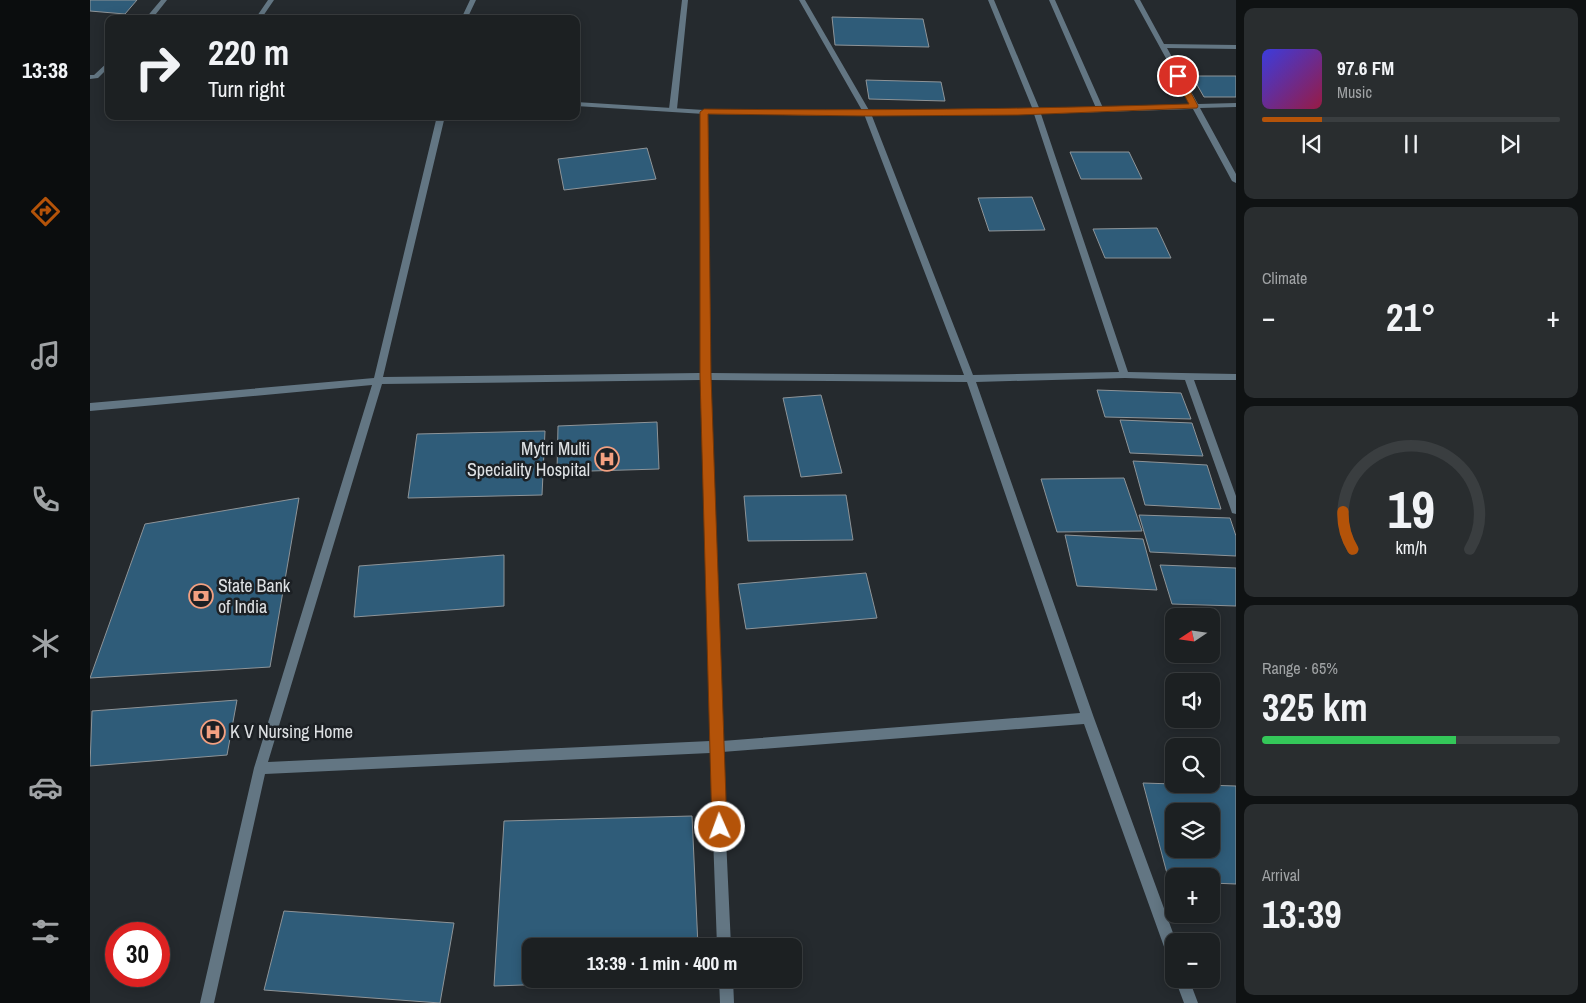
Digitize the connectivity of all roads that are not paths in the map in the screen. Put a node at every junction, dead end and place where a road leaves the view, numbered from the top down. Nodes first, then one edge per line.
1 (164, 0) edge
2 (271, 0) edge
3 (473, 0) edge
4 (685, 0) edge
5 (802, 0) edge
6 (991, 0) edge
7 (1052, 0) edge
8 (1137, 0) edge
9 (151, 15) edge
10 (261, 15) edge
11 (466, 15) edge
12 (1162, 46) junction
13 (1236, 47) edge
14 (105, 66) edge
15 (93, 77) edge
16 (580, 104) edge
17 (1236, 105) edge
18 (1194, 106) junction
19 (1100, 108) junction
20 (673, 109) junction
21 (704, 112) junction
22 (1037, 112) junction
23 (868, 114) junction
24 (440, 120) edge
25 (1236, 181) edge
26 (1125, 375) junction
27 (705, 376) junction
28 (1188, 376) junction
29 (1236, 377) edge
30 (970, 379) junction
31 (378, 381) junction
32 (90, 407) edge
33 (1236, 510) edge
34 (1088, 718) junction
35 (716, 747) junction
36 (260, 768) junction
37 (1166, 933) edge
38 (724, 938) edge
39 (726, 988) edge
40 (1185, 988) edge
41 (207, 1003) edge
42 (727, 1003) edge
43 (1191, 1003) edge

1 - 9 street
2 - 10 street
3 - 11 street
4 - 20 street
5 - 23 street
6 - 22 street
7 - 19 street
8 - 12 street
12 - 13 street
12 - 18 street
14 - 15 street
16 - 20 street
17 - 18 street
18 - 19 street
18 - 25 street
19 - 22 street
20 - 21 street
21 - 23 street
21 - 27 street
22 - 23 street
22 - 26 street
23 - 30 street
24 - 31 street
26 - 28 street
26 - 30 street
27 - 30 street
27 - 31 street
27 - 35 street
28 - 29 street
28 - 33 street
30 - 34 street
31 - 32 street
31 - 36 street
34 - 35 street
34 - 37 street
35 - 36 street
35 - 38 street
36 - 41 street
39 - 42 street
40 - 43 street

